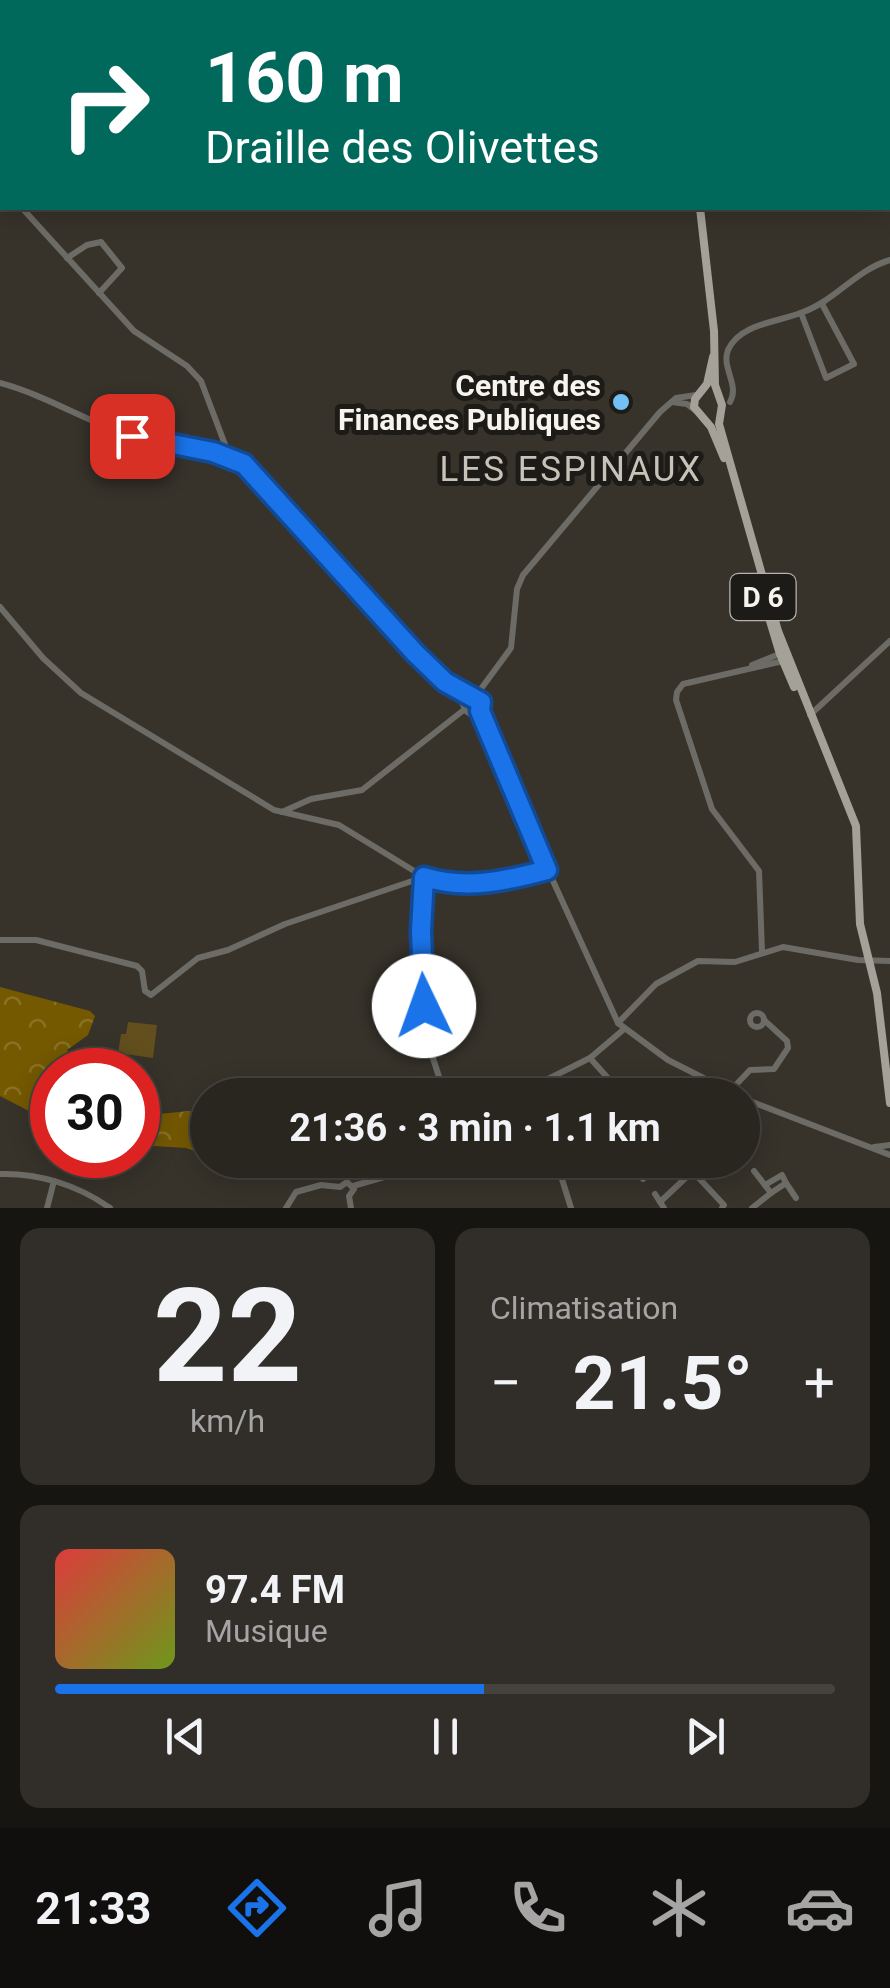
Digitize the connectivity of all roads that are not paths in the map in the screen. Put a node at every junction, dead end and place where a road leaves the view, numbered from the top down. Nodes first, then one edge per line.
1 (24, 210) edge
2 (700, 210) edge
3 (66, 258) junction
4 (890, 260) edge
5 (99, 293) junction
6 (822, 304) junction
7 (801, 313) junction
8 (714, 348) junction
9 (0, 382) edge
10 (698, 394) junction
11 (717, 394) junction
12 (670, 402) junction
13 (730, 402) junction
14 (695, 410) junction
15 (721, 411) junction
16 (704, 418) junction
17 (229, 456) junction
18 (731, 472) junction
19 (0, 607) edge
20 (890, 641) edge
21 (784, 657) junction
22 (472, 706) junction
23 (810, 715) junction
24 (281, 812) junction
25 (547, 870) junction
26 (424, 877) junction
27 (0, 940) edge
28 (762, 951) junction
29 (869, 959) junction
30 (890, 961) edge
31 (764, 1020) dead end
32 (620, 1026) junction
33 (590, 1058) junction
34 (440, 1078) edge
35 (550, 1078) edge
36 (608, 1078) edge
37 (703, 1078) edge
38 (746, 1078) edge
39 (890, 1103) edge
40 (760, 1104) edge
41 (888, 1149) edge
42 (0, 1174) edge
43 (381, 1178) edge
44 (562, 1178) edge
45 (687, 1178) edge
46 (699, 1178) edge
47 (759, 1178) edge
48 (54, 1182) junction
49 (786, 1183) junction
50 (765, 1185) junction
51 (353, 1186) junction
52 (340, 1187) junction
53 (771, 1193) junction
54 (654, 1194) dead end
55 (349, 1196) junction
56 (796, 1198) dead end
57 (662, 1205) edge
58 (725, 1207) edge
59 (47, 1208) edge
60 (110, 1208) edge
61 (286, 1208) edge
62 (351, 1208) edge
63 (571, 1208) edge
64 (752, 1208) edge

1 - 3 street
2 - 8 main road
3 - 5 street
3 - 5 street
4 - 6 street
5 - 17 street
6 - 7 street
6 - 7 street
7 - 13 street
8 - 10 main road
8 - 11 main road
9 - 17 street
10 - 11 main road
10 - 12 street
10 - 14 main road
11 - 13 street
11 - 15 main road
12 - 14 street
12 - 22 street
13 - 15 street
14 - 16 main road
15 - 16 main road
15 - 18 main road, D 6
16 - 18 main road, D 6
17 - 22 street
18 - 21 main road, D 6
19 - 24 street
20 - 23 street
21 - 23 main road, D 6
21 - 28 street
22 - 24 street
22 - 25 street
23 - 29 main road, D 6
24 - 26 street
25 - 26 street
25 - 32 street
26 - 27 street
26 - 34 street
28 - 29 street
28 - 32 street
29 - 30 street
29 - 39 main road, D 6
31 - 38 street
32 - 33 street
32 - 37 street
33 - 35 street
33 - 36 street
40 - 41 street
42 - 48 street
43 - 51 street
44 - 63 street
45 - 57 street
46 - 58 street
47 - 50 street
48 - 59 street
48 - 60 street
49 - 50 street
49 - 53 street
49 - 56 street
50 - 53 street
51 - 52 street
51 - 55 street
52 - 55 street
52 - 61 street
53 - 64 street
54 - 57 street
55 - 62 street

